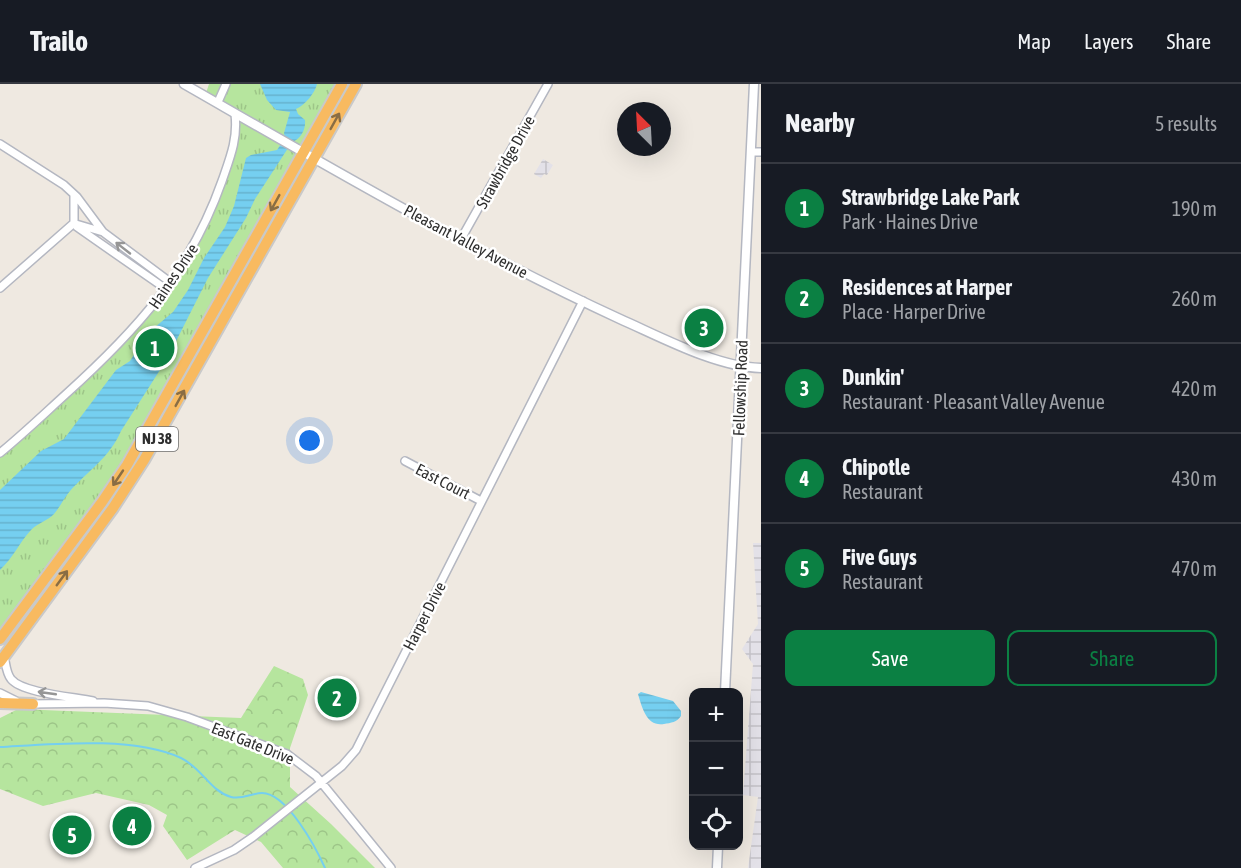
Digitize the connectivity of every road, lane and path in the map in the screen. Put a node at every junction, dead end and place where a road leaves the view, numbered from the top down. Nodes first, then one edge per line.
1 (184, 84) edge
2 (226, 84) edge
3 (342, 84) edge
4 (356, 84) edge
5 (548, 84) edge
6 (754, 84) edge
7 (218, 102) junction
8 (235, 114) junction
9 (0, 144) edge
10 (754, 146) edge
11 (298, 149) junction
12 (761, 152) edge
13 (315, 158) junction
14 (74, 195) junction
15 (74, 223) junction
16 (103, 232) junction
17 (461, 239) junction
18 (168, 286) junction
19 (0, 288) edge
20 (583, 301) junction
21 (741, 366) junction
22 (761, 368) edge
23 (0, 453) edge
24 (405, 461) dead end
25 (482, 501) junction
26 (2, 637) edge
27 (2, 659) edge
28 (725, 688) edge
29 (0, 693) edge
30 (0, 703) edge
31 (104, 703) junction
32 (33, 704) junction
33 (322, 782) junction
34 (718, 850) edge
35 (195, 868) edge
36 (391, 868) edge
37 (717, 868) edge

1 - 7 street, Pleasant Valley Avenue
2 - 7 street
3 - 11 highway, NJ 38
13 -> 4 highway, NJ 38
5 - 17 street, Strawbridge Drive
6 - 10 street, Fellowship Road
7 - 8 street, Pleasant Valley Avenue
8 - 11 street, Pleasant Valley Avenue
8 - 18 street, Haines Drive
9 - 14 street
10 - 12 street
10 - 21 street, Fellowship Road
11 - 13 street, Pleasant Valley Avenue
11 -> 26 highway, NJ 38
13 - 17 street, Pleasant Valley Avenue
27 -> 13 highway, NJ 38
14 - 15 street
14 - 16 street
15 - 16 street
15 - 18 street
15 - 19 street
18 -> 16 street
17 - 20 street, Pleasant Valley Avenue
18 - 23 street, Haines Drive
20 - 21 street, Pleasant Valley Avenue
20 - 25 street, Harper Drive
21 - 22 street, Pleasant Valley Avenue
21 - 28 street, Fellowship Road
24 - 25 street, East Court
25 - 33 street, Harper Drive
31 -> 27 street, East Gate Drive
29 - 32 street, East Gate Drive
30 - 32 highway
31 - 32 street, East Gate Drive
31 - 33 street, East Gate Drive
33 - 35 street, Harper Drive
33 - 36 street, East Gate Drive
34 - 37 street

